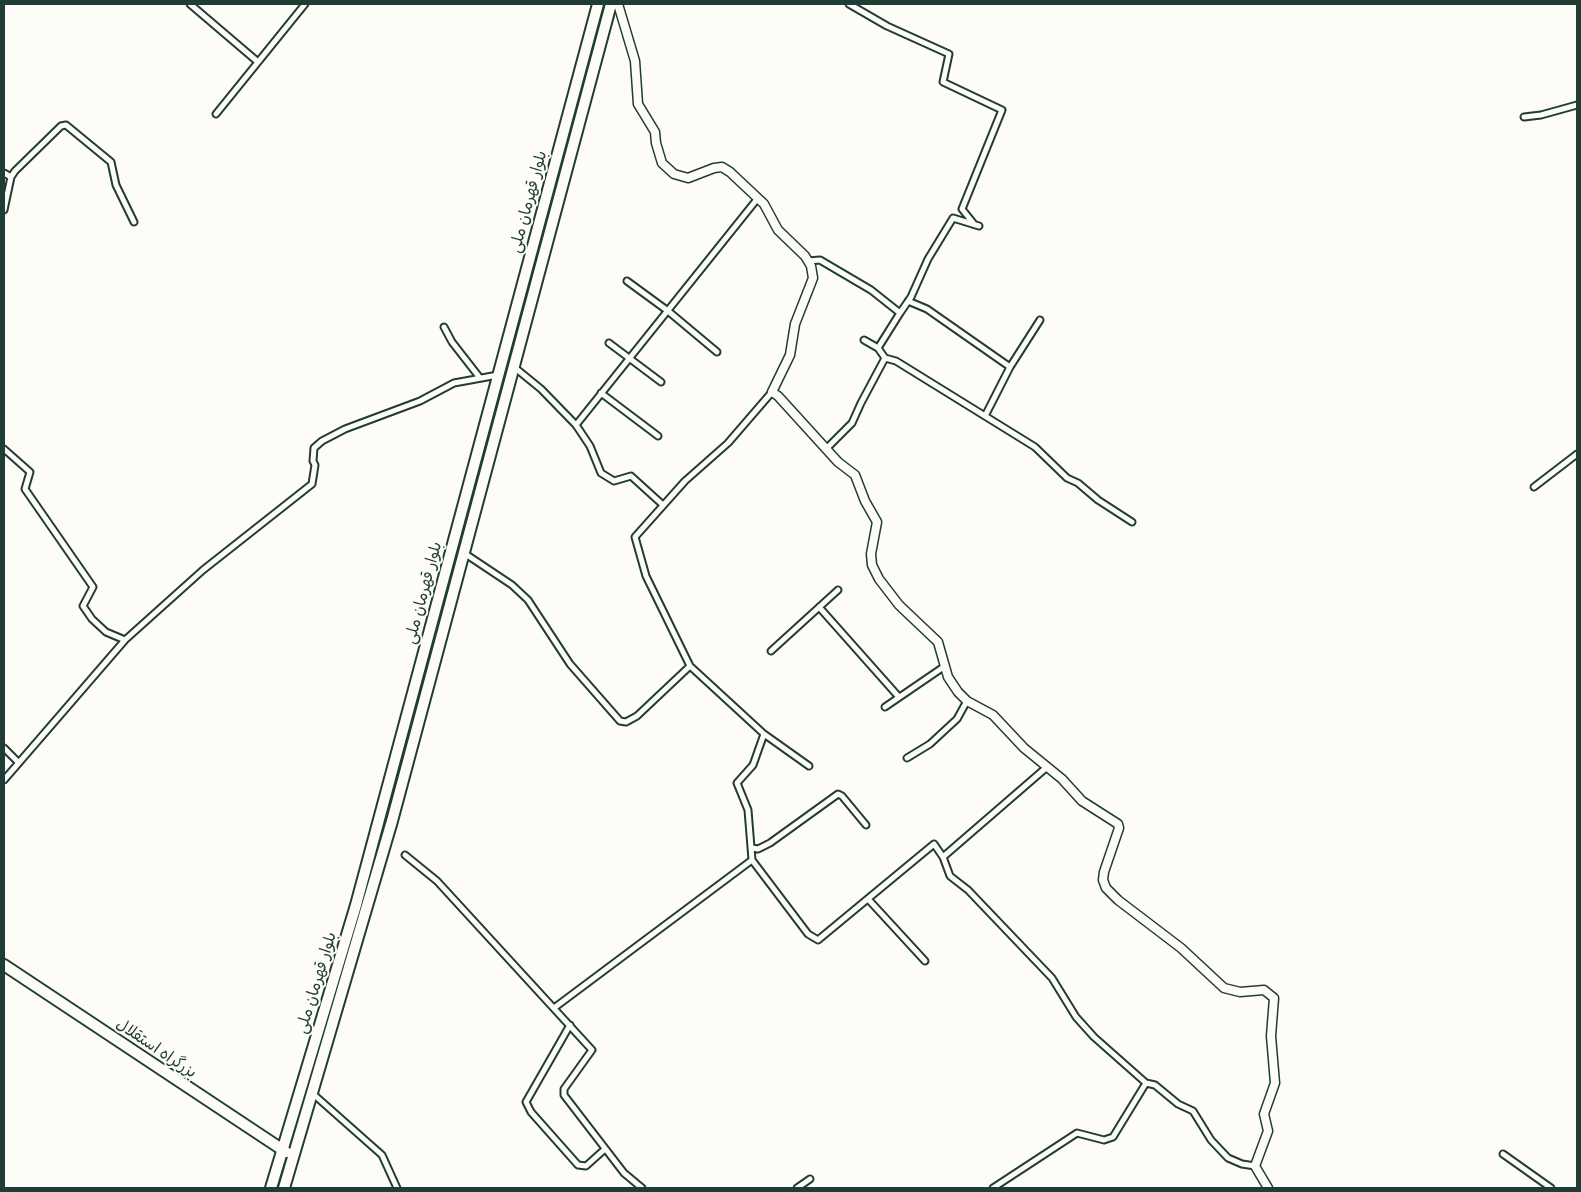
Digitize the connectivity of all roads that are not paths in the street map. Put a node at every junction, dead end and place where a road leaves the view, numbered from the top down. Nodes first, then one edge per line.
1 (190, 4) edge
2 (305, 4) edge
3 (598, 4) edge
4 (611, 4) edge
5 (618, 4) edge
6 (849, 4) edge
7 (258, 62) junction
8 (1577, 105) edge
9 (216, 114) dead end
10 (1524, 117) dead end
11 (4, 173) edge
12 (11, 178) junction
13 (758, 198) junction
14 (4, 210) edge
15 (134, 222) dead end
16 (808, 261) junction
17 (627, 282) dead end
18 (908, 301) junction
19 (668, 311) junction
20 (900, 313) junction
21 (1040, 320) dead end
22 (444, 327) dead end
23 (864, 340) dead end
24 (609, 343) dead end
25 (878, 348) junction
26 (717, 352) dead end
27 (628, 358) junction
28 (885, 358) junction
29 (514, 367) junction
30 (1010, 367) junction
31 (498, 375) junction
32 (480, 378) junction
33 (661, 382) dead end
34 (772, 392) junction
35 (601, 393) junction
36 (985, 416) junction
37 (576, 425) junction
38 (658, 436) dead end
39 (4, 449) edge
40 (826, 449) junction
41 (1577, 454) edge
42 (1534, 487) dead end
43 (663, 504) junction
44 (1132, 522) dead end
45 (464, 553) junction
46 (838, 590) dead end
47 (819, 607) junction
48 (125, 640) junction
49 (771, 651) dead end
50 (690, 666) junction
51 (944, 666) junction
52 (898, 696) junction
53 (967, 701) junction
54 (885, 707) dead end
55 (764, 734) junction
56 (4, 748) edge
57 (907, 758) dead end
58 (19, 763) junction
59 (809, 766) dead end
60 (1047, 767) junction
61 (4, 780) edge
62 (866, 825) dead end
63 (752, 848) junction
64 (405, 855) dead end
65 (943, 858) junction
66 (752, 860) junction
67 (868, 899) junction
68 (924, 961) dead end
69 (4, 965) edge
70 (554, 1008) junction
71 (570, 1025) junction
72 (1146, 1083) junction
73 (311, 1093) junction
74 (605, 1149) junction
75 (281, 1151) junction
76 (293, 1154) junction
77 (1503, 1154) dead end
78 (1256, 1166) junction
79 (810, 1179) dead end
80 (271, 1188) edge
81 (284, 1188) edge
82 (397, 1188) edge
83 (642, 1188) edge
84 (797, 1188) edge
85 (993, 1188) edge
86 (1268, 1188) edge
87 (1551, 1188) edge

1 - 7 street
2 - 7 street
3 - 31 highway, بلوار قهرمان ملی
4 - 29 highway, بلوار قهرمان ملی
5 - 13 street
6 - 18 street
7 - 9 street
8 - 10 street
11 - 12 street
12 - 14 street
12 - 15 street
13 - 16 street
13 - 19 street
16 - 20 street
16 - 34 street
17 - 19 street
18 - 20 street
18 - 30 street
19 - 26 street
19 - 27 street
20 - 25 street
21 - 30 street
22 - 32 street
23 - 25 street
24 - 27 street
25 - 28 street
27 - 33 street
27 - 35 street
28 - 36 street
28 - 40 street
29 - 37 street
29 - 45 highway, بلوار قهرمان ملی
30 - 36 street
31 - 32 street
31 - 75 highway, بلوار قهرمان ملی
32 - 48 street
34 - 40 street
34 - 43 street
35 - 37 street
35 - 38 street
36 - 44 street
37 - 43 street
39 - 48 street
40 - 51 street
41 - 42 street
43 - 50 street
45 - 50 street
45 - 73 highway, بلوار قهرمان ملی
46 - 47 street
47 - 49 street
47 - 52 street
48 - 58 street
50 - 55 street
51 - 52 street
51 - 53 street
52 - 54 street
53 - 57 street
53 - 60 street
55 - 59 street
55 - 63 street
56 - 58 street
58 - 61 street
60 - 65 street
60 - 78 street
62 - 63 street
63 - 66 street
64 - 70 street
65 - 67 street
65 - 72 street
66 - 67 street
66 - 70 street
67 - 68 street
69 - 75 highway, بزرگراه استقلال
70 - 71 street
71 - 74 street
71 - 74 street
72 - 78 street
72 - 85 street
73 - 76 highway, بلوار قهرمان ملی
73 - 82 street
74 - 83 street
75 - 76 highway, بزرگراه استقلال
75 - 80 highway, بلوار قهرمان ملی
76 - 81 highway, بلوار قهرمان ملی
77 - 87 street
78 - 86 street
79 - 84 street

